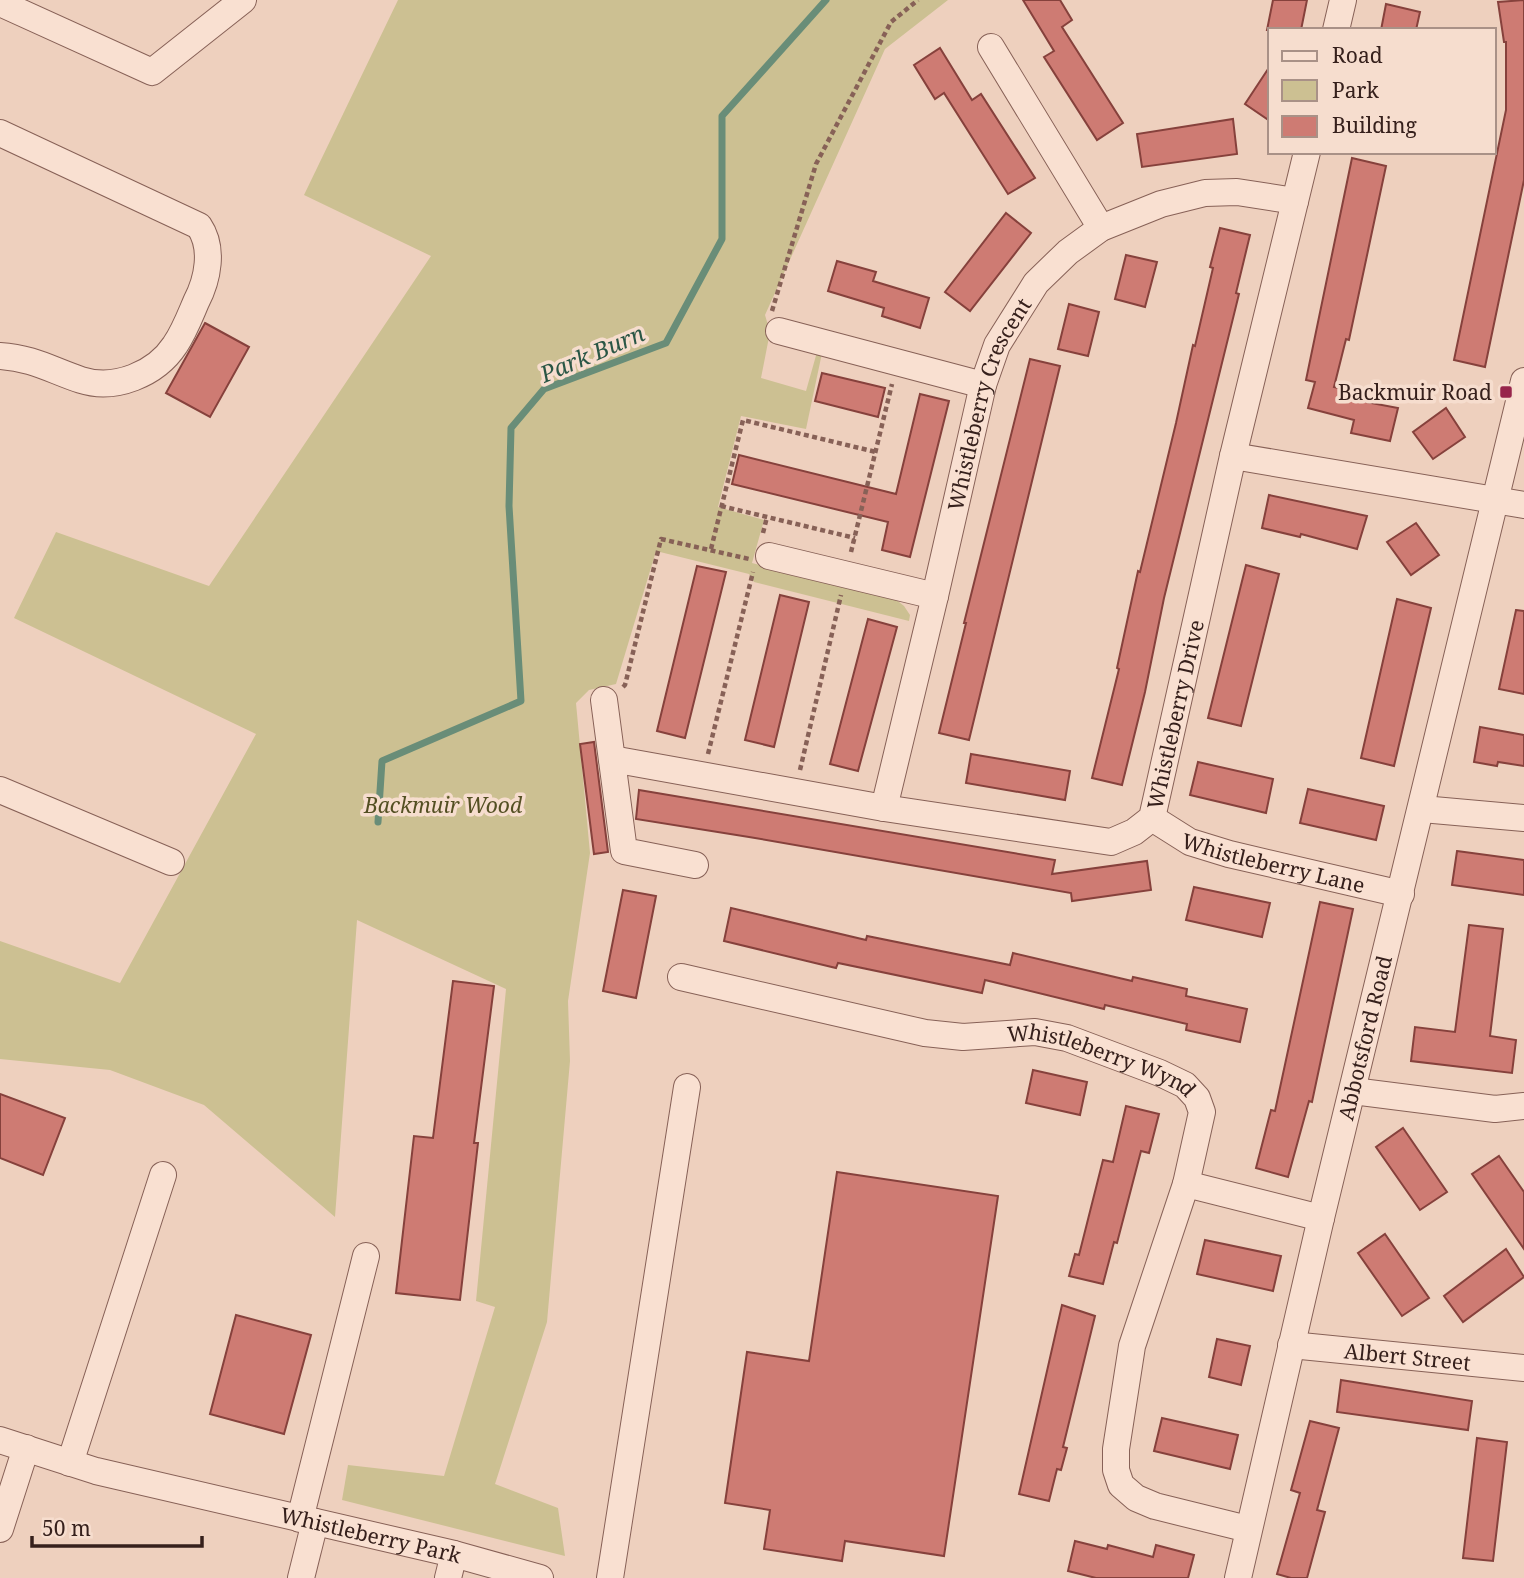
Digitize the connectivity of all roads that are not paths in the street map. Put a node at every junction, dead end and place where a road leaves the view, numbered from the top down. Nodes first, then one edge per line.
1 (243, 0) edge
2 (1343, 0) edge
3 (0, 3) edge
4 (1336, 28) edge
5 (991, 47) dead end
6 (0, 133) edge
7 (1307, 154) edge
8 (1295, 201) junction
9 (1101, 228) junction
10 (779, 331) road end
11 (0, 356) edge
12 (1524, 381) edge
13 (982, 385) junction
14 (1233, 456) junction
15 (1496, 500) junction
16 (1524, 505) edge
17 (765, 547) road end
18 (935, 596) junction
19 (604, 700) road end
20 (612, 758) junction
21 (0, 790) edge
22 (884, 807) junction
23 (1422, 809) junction
24 (1152, 818) junction
25 (1524, 818) edge
26 (171, 862) dead end
27 (695, 865) dead end
28 (1401, 894) junction
29 (681, 977) dead end
30 (687, 1087) dead end
31 (1353, 1091) junction
32 (1524, 1106) edge
33 (163, 1175) dead end
34 (1186, 1184) junction
35 (1321, 1217) junction
36 (366, 1256) dead end
37 (1291, 1345) junction
38 (1524, 1368) edge
39 (0, 1440) edge
40 (26, 1448) junction
41 (70, 1463) junction
42 (308, 1520) junction
43 (0, 1529) edge
44 (1248, 1529) junction
45 (451, 1566) edge
46 (301, 1578) edge
47 (540, 1578) edge
48 (610, 1578) edge
49 (1238, 1578) edge

1 - 3 street
2 - 4 street
5 - 9 street
6 - 11 street
7 - 8 street, Whistleberry Drive
8 - 9 street, Whistleberry Crescent
8 - 14 street, Whistleberry Drive
9 - 13 street, Whistleberry Crescent
10 - 13 street
12 - 15 street, Abbotsford Road
13 - 18 street, Whistleberry Crescent
14 - 15 street
14 - 24 street, Whistleberry Drive
15 - 16 street
15 - 23 street, Abbotsford Road
17 - 18 street
18 - 22 street, Whistleberry Crescent
19 - 20 street
20 - 22 street, Whistleberry Drive
20 - 27 street
21 - 26 street
22 - 24 street, Whistleberry Drive
23 - 25 street
23 - 28 street, Abbotsford Road
24 - 28 street, Whistleberry Lane
28 - 31 street, Abbotsford Road
29 - 34 street, Whistleberry Wynd
30 - 48 street
31 - 32 street
31 - 35 street, Abbotsford Road
33 - 41 street
34 - 35 street
34 - 44 street, Whistleberry Wynd
35 - 37 street, Abbotsford Road
36 - 42 street
37 - 38 street, Albert Street
37 - 44 street, Abbotsford Road
39 - 40 street, Whistleberry Park
40 - 41 street, Whistleberry Park
40 - 43 street
41 - 42 street, Whistleberry Park
42 - 45 street, Whistleberry Park
42 - 46 street
44 - 49 street, Abbotsford Road
45 - 47 street, Whistleberry Park

